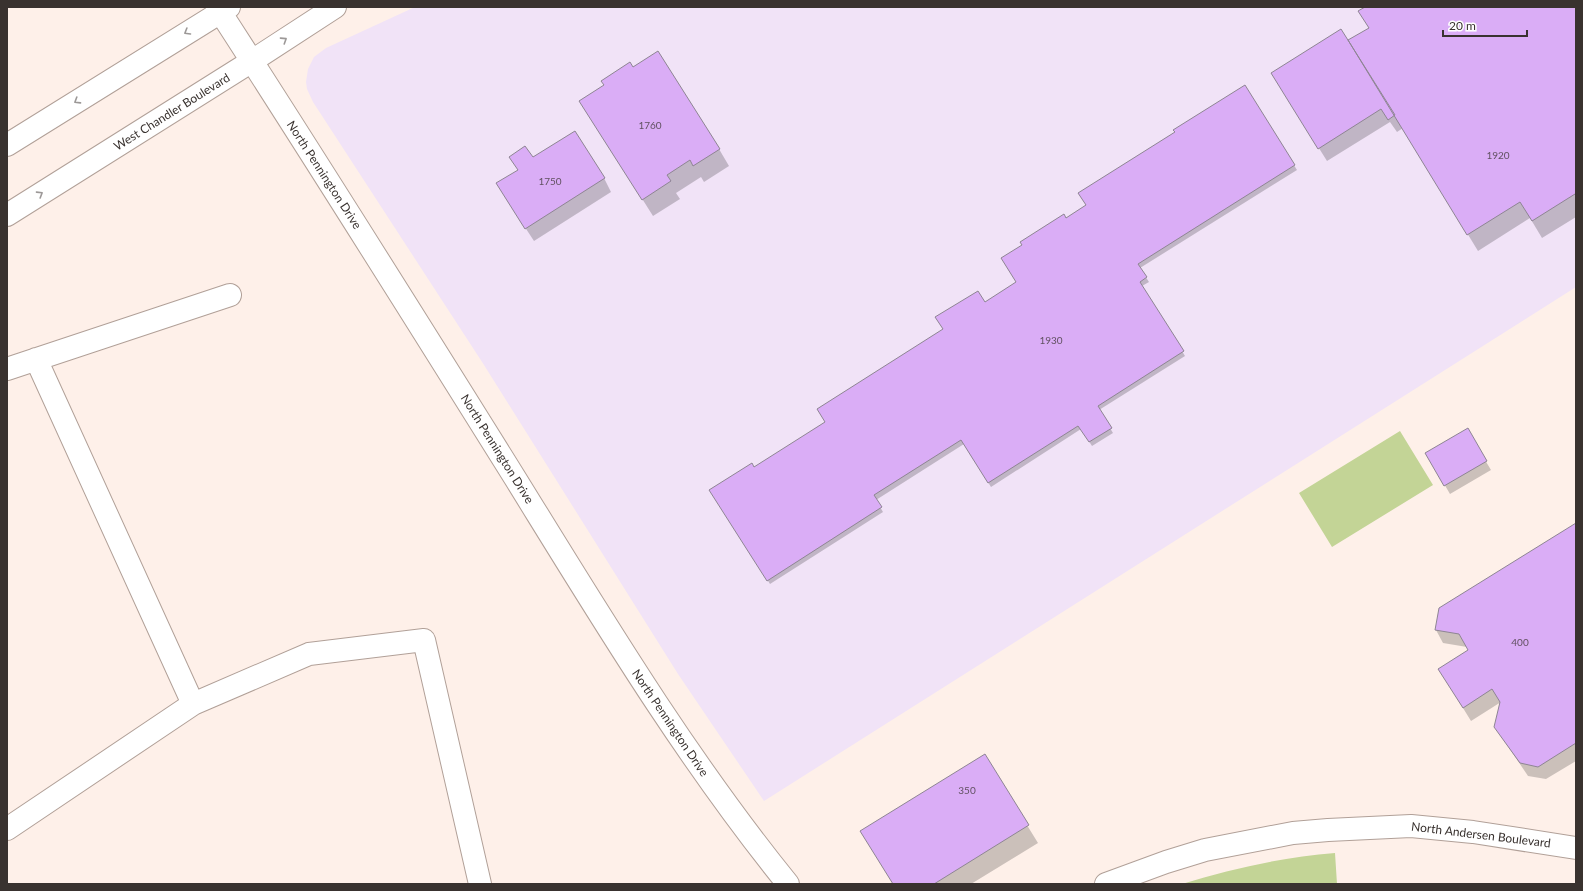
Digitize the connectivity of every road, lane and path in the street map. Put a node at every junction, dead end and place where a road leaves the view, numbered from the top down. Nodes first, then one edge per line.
1 (335, 7) edge
2 (222, 9) edge
3 (252, 62) junction
4 (7, 145) edge
5 (7, 215) edge
6 (230, 294) dead end
7 (36, 360) junction
8 (7, 369) edge
9 (192, 704) junction
10 (7, 829) edge
11 (1576, 848) edge
12 (480, 884) edge
13 (788, 884) edge
14 (1106, 884) edge

3 -> 1 street, West Chandler Boulevard
2 - 3 street, North Pennington Drive
2 -> 4 street
5 -> 3 street, West Chandler Boulevard
3 - 13 street, North Pennington Drive
6 - 7 street
7 - 8 street
7 - 9 street
9 - 10 street
9 - 12 street
11 - 14 street, North Andersen Boulevard

